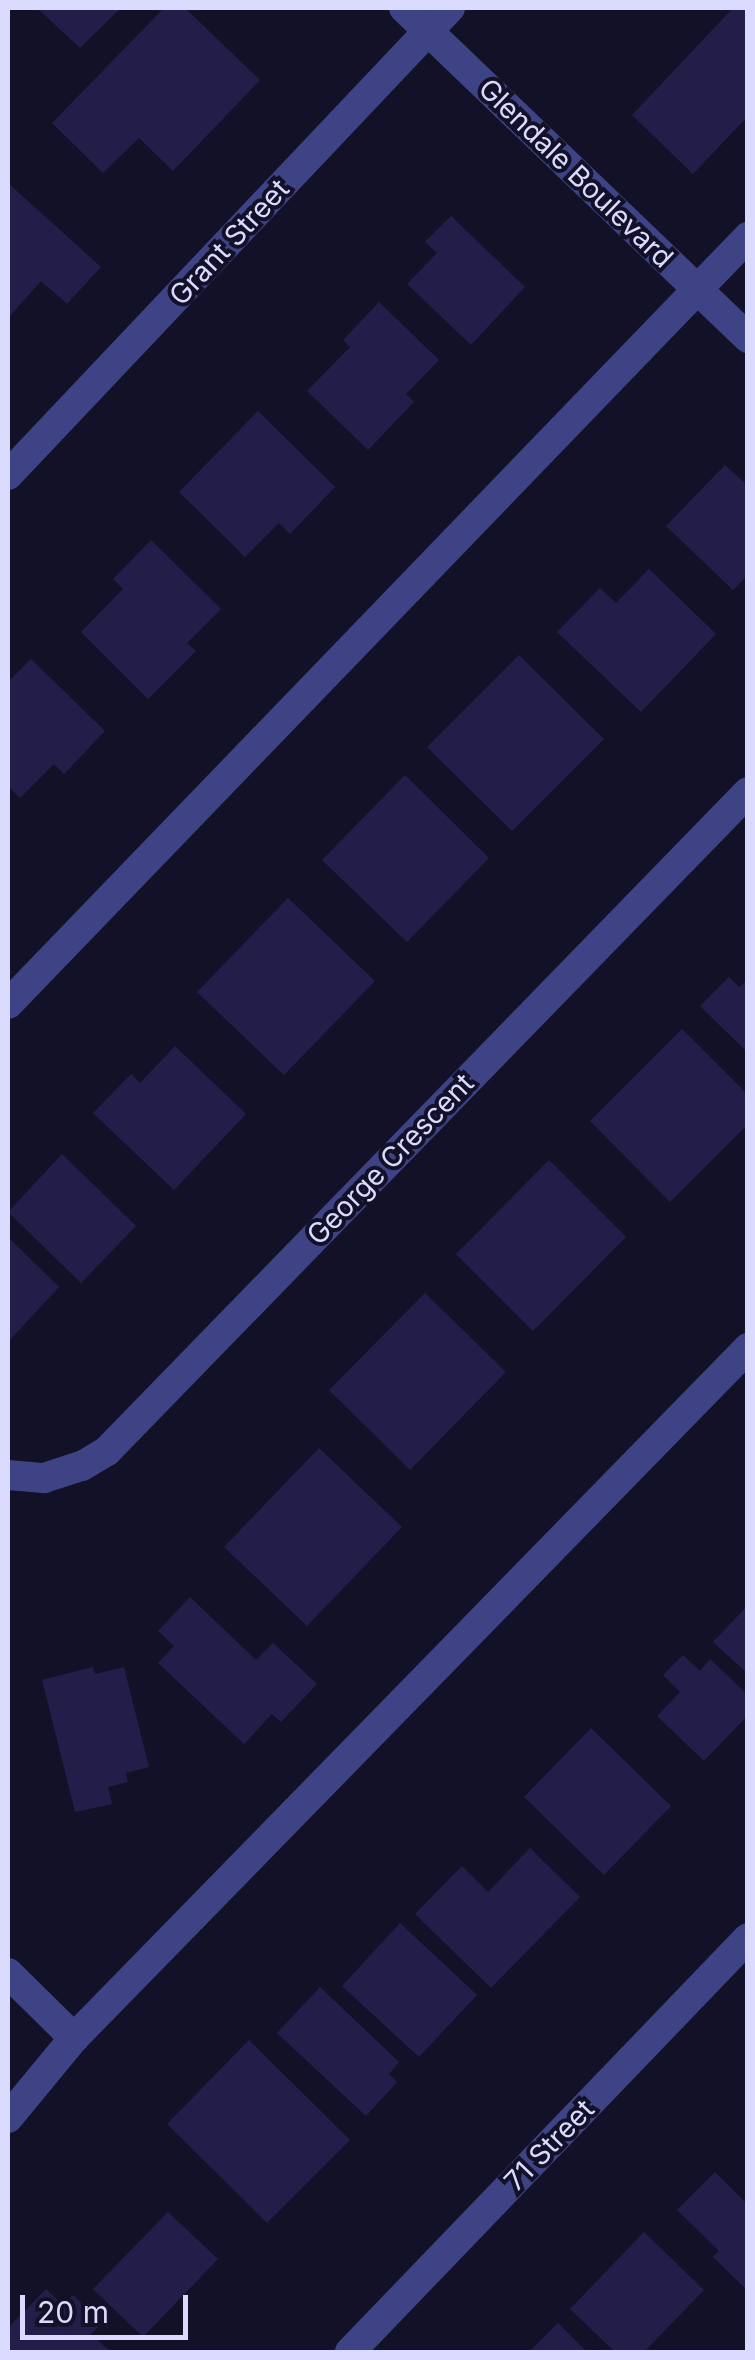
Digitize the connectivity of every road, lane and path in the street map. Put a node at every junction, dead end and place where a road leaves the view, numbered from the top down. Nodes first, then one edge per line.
1 (404, 8) edge
2 (450, 8) edge
3 (428, 32) junction
4 (748, 237) edge
5 (698, 291) junction
6 (748, 338) edge
7 (8, 475) edge
8 (748, 792) edge
9 (8, 1004) edge
10 (748, 1348) edge
11 (8, 1475) edge
12 (748, 1938) edge
13 (8, 1973) edge
14 (74, 2038) junction
15 (8, 2118) edge
16 (350, 2352) edge

1 - 3 street, Glendale Boulevard
2 - 3 street, Grant Street
3 - 5 street, Glendale Boulevard
3 - 7 street, Grant Street
4 - 5 street
5 - 6 street, Glendale Boulevard
5 - 9 street
8 - 11 street, George Crescent
10 - 14 street
12 - 16 street, 71 Street
13 - 14 street
14 - 15 street

